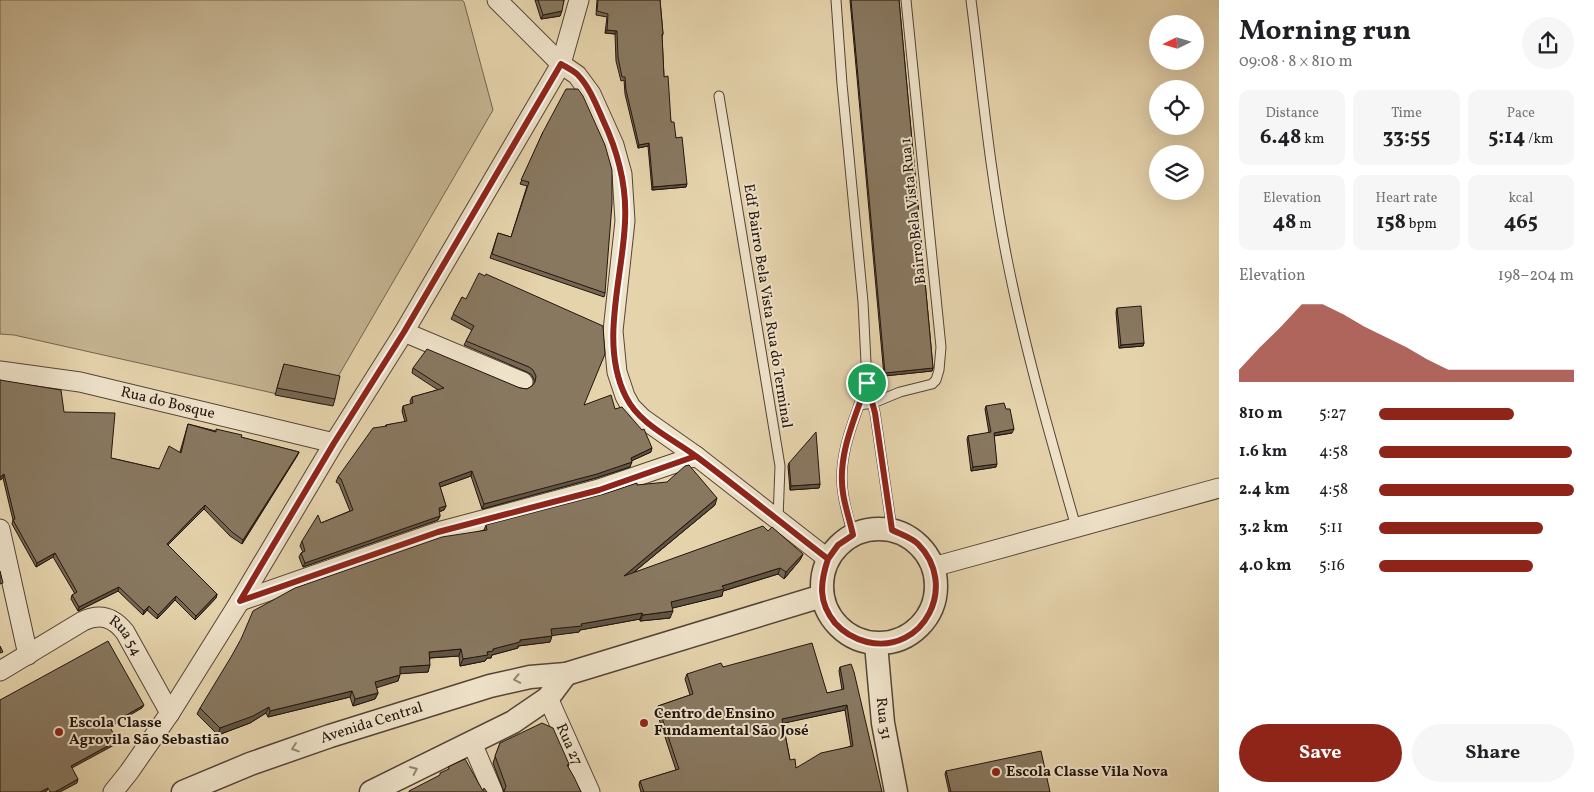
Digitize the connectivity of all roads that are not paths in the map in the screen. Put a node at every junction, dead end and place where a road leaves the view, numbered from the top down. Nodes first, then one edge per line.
1 (578, 0) edge
2 (836, 0) edge
3 (906, 0) edge
4 (971, 0) edge
5 (502, 3) edge
6 (561, 64) junction
7 (719, 96) dead end
8 (404, 332) junction
9 (0, 371) edge
10 (523, 382) dead end
11 (867, 383) junction
12 (873, 403) junction
13 (859, 405) junction
14 (334, 443) junction
15 (696, 456) junction
16 (1219, 488) edge
17 (778, 520) junction
18 (1076, 527) junction
19 (0, 529) edge
20 (892, 530) junction
21 (853, 535) junction
22 (828, 559) junction
23 (933, 567) junction
24 (822, 596) junction
25 (240, 601) junction
26 (876, 644) junction
27 (28, 655) junction
28 (0, 671) edge
29 (566, 674) junction
30 (548, 698) junction
31 (170, 712) junction
32 (472, 743) junction
33 (130, 772) junction
34 (113, 792) edge
35 (124, 792) edge
36 (183, 792) edge
37 (370, 792) edge
38 (493, 792) edge
39 (590, 792) edge
40 (896, 792) edge

1 - 6 street
2 - 11 lane
3 - 12 lane, Bairro Bela Vista Rua 1
4 - 18 lane
5 - 6 street
6 - 8 street
6 - 15 street
7 - 17 lane, Edf Bairro Bela Vista Rua do Terminal
8 - 10 street
8 - 14 street
9 - 14 street, Rua do Bosque
11 - 12 lane
11 - 13 lane
12 - 13 lane
12 - 20 lane
13 - 21 lane
14 - 25 street
15 - 17 street
15 - 25 street
16 - 18 street
17 - 22 street
18 - 23 street
19 - 27 street
20 - 21 street
20 - 23 street
21 - 22 street
22 - 24 street
23 - 26 street
24 - 26 street
24 - 29 street, Avenida Central
25 - 31 street
26 - 40 street, Rua 31
27 - 28 street, Rua 54
27 - 31 street, Rua 54
29 - 30 street
29 -> 36 street, Avenida Central
30 - 32 street
30 - 39 street, Rua 27
31 - 33 street
37 -> 32 street
32 - 38 street
33 - 34 street
33 - 35 street

